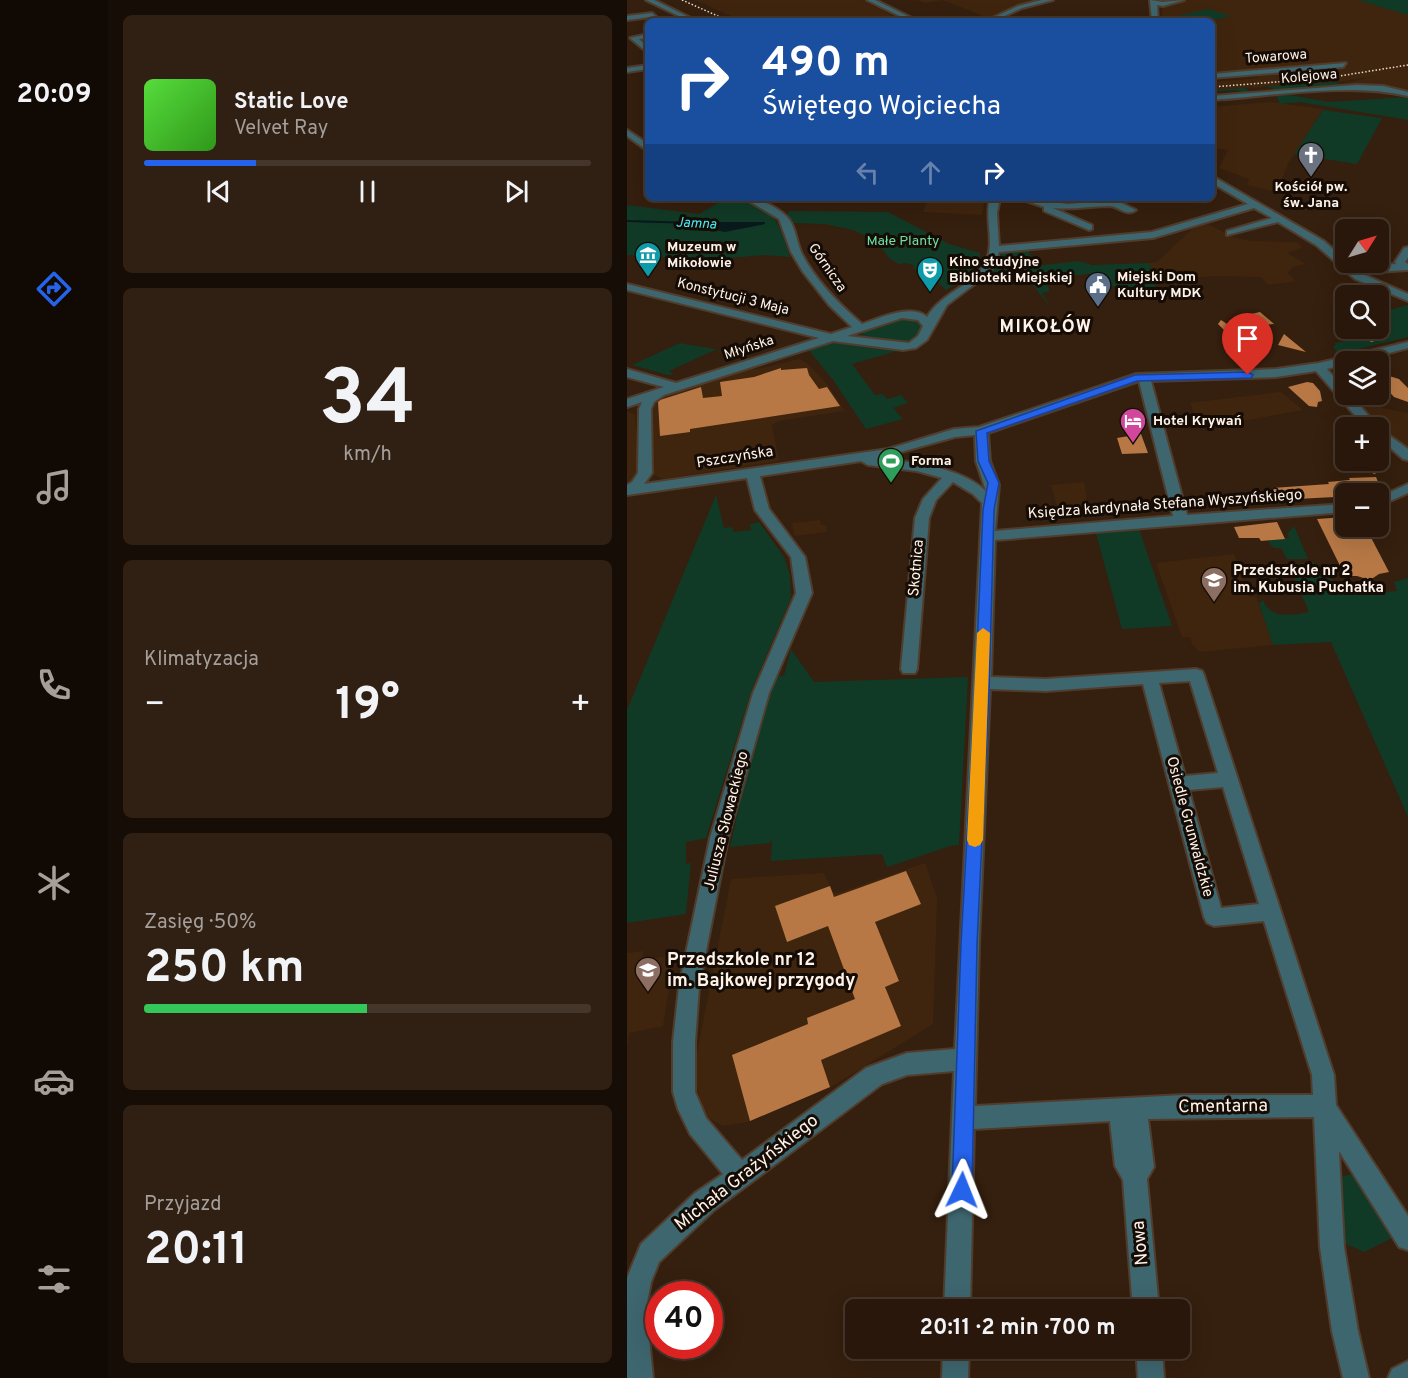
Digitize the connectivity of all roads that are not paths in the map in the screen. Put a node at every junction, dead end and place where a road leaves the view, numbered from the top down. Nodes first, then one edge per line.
1 (649, 0) edge
2 (870, 0) edge
3 (1050, 0) edge
4 (1181, 0) edge
5 (1156, 2) edge
6 (627, 10) edge
7 (655, 18) edge
8 (688, 18) edge
9 (909, 18) edge
10 (996, 18) edge
11 (1155, 18) edge
12 (627, 19) edge
13 (636, 28) dead end
14 (645, 28) edge
15 (645, 35) edge
16 (645, 36) edge
17 (645, 48) edge
18 (1343, 65) dead end
19 (645, 67) edge
20 (627, 70) edge
21 (1215, 76) edge
22 (1408, 94) edge
23 (1215, 98) edge
24 (627, 132) edge
25 (645, 146) edge
26 (1215, 181) edge
27 (754, 201) edge
28 (994, 201) edge
29 (1031, 201) edge
30 (1039, 204) junction
31 (1255, 205) junction
32 (1131, 210) dead end
33 (1280, 219) junction
34 (1089, 227) dead end
35 (1230, 233) dead end
36 (1324, 246) junction
37 (994, 249) junction
38 (1335, 251) edge
39 (1406, 261) edge
40 (1389, 265) edge
41 (1355, 274) joint
42 (627, 287) edge
43 (1408, 297) edge
44 (949, 299) junction
45 (901, 315) junction
46 (928, 325) junction
47 (861, 328) junction
48 (831, 337) junction
49 (867, 342) junction
50 (1408, 345) edge
51 (1319, 367) junction
52 (632, 374) edge
53 (1144, 377) junction
54 (672, 388) junction
55 (627, 405) edge
56 (1363, 417) edge
57 (643, 423) junction
58 (981, 431) junction
59 (1389, 440) edge
60 (909, 448) junction
61 (1408, 456) edge
62 (849, 459) junction
63 (983, 461) junction
64 (916, 468) junction
65 (751, 472) junction
66 (645, 473) junction
67 (950, 477) junction
68 (665, 485) junction
69 (627, 491) edge
70 (1405, 495) edge
71 (1389, 499) edge
72 (989, 502) junction
73 (1335, 509) edge
74 (1181, 520) junction
75 (987, 536) junction
76 (909, 669) dead end
77 (1149, 679) junction
78 (982, 683) junction
79 (1230, 780) junction
80 (1177, 784) junction
81 (1273, 912) junction
82 (966, 1060) junction
83 (1324, 1106) junction
84 (1128, 1109) junction
85 (965, 1118) junction
86 (739, 1175) junction
87 (1408, 1238) edge
88 (957, 1299) edge
89 (1145, 1299) edge
90 (956, 1359) edge
91 (1150, 1359) edge
92 (1408, 1374) edge
93 (640, 1378) edge
94 (955, 1378) edge
95 (1152, 1378) edge
96 (1356, 1378) edge
97 (1401, 1378) edge

1 - 6 street
1 - 8 street
2 - 9 street
3 - 10 street
4 - 5 street
5 - 11 street
7 - 12 street
12 - 13 street
14 - 15 street
16 - 17 street
18 - 21 street, Towarowa
19 - 20 street
22 - 23 street, Kolejowa
24 - 25 street
26 - 31 street
27 - 47 street, Górnicza
28 - 37 street
29 - 30 street
30 - 32 street
30 - 34 street
31 - 33 street
31 - 37 street
33 - 35 street
33 - 36 street
36 - 38 street
36 - 41 street
37 - 44 street
39 - 40 street
41 - 43 street
42 - 48 street, Konstytucji 3 Maja
44 - 45 street, Młyńska
44 - 46 street
45 - 46 street
45 - 47 street, Młyńska
46 - 49 street, Konstytucji 3 Maja
47 - 48 street, Młyńska
47 - 49 street
48 - 49 street, Konstytucji 3 Maja
48 - 54 street, Młyńska
50 - 51 street, Pszczyńska
51 - 53 street, Pszczyńska
51 - 56 street
52 - 54 street
53 - 58 street, Pszczyńska
53 - 74 street
54 - 55 street, Młyńska
54 - 57 street
55 - 57 street
57 - 66 street
58 - 60 street, Pszczyńska
58 - 63 street
59 - 61 street
60 - 62 street, Pszczyńska
60 - 64 street
62 - 64 street, Pszczyńska
62 - 65 street, Pszczyńska
63 - 67 street
63 - 72 street
64 - 67 street, Pszczyńska
65 - 68 street, Pszczyńska
65 - 86 street, Juliusza Słowackiego
66 - 68 street
66 - 69 street
67 - 72 street, Pszczyńska
67 - 76 street, Skotnica
68 - 69 street, Pszczyńska
70 - 71 street
72 - 75 street
73 - 74 street, Księdza kardynała Stefana Wyszyńskiego
74 - 75 street, Księdza kardynała Stefana Wyszyńskiego
75 - 78 street
77 - 78 street
77 - 79 street
77 - 80 street, Osiedle Grunwaldzkie
78 - 82 street
79 - 80 street
79 - 81 street
80 - 81 street, Osiedle Grunwaldzkie
81 - 83 street
82 - 85 street
82 - 86 street, Michała Grażyńskiego
83 - 84 street, Cmentarna
83 - 87 street
83 - 96 street
84 - 85 street, Cmentarna
84 - 89 street, Nowa
85 - 88 street
86 - 93 street, Michała Grażyńskiego
90 - 94 street
91 - 95 street
92 - 97 street

